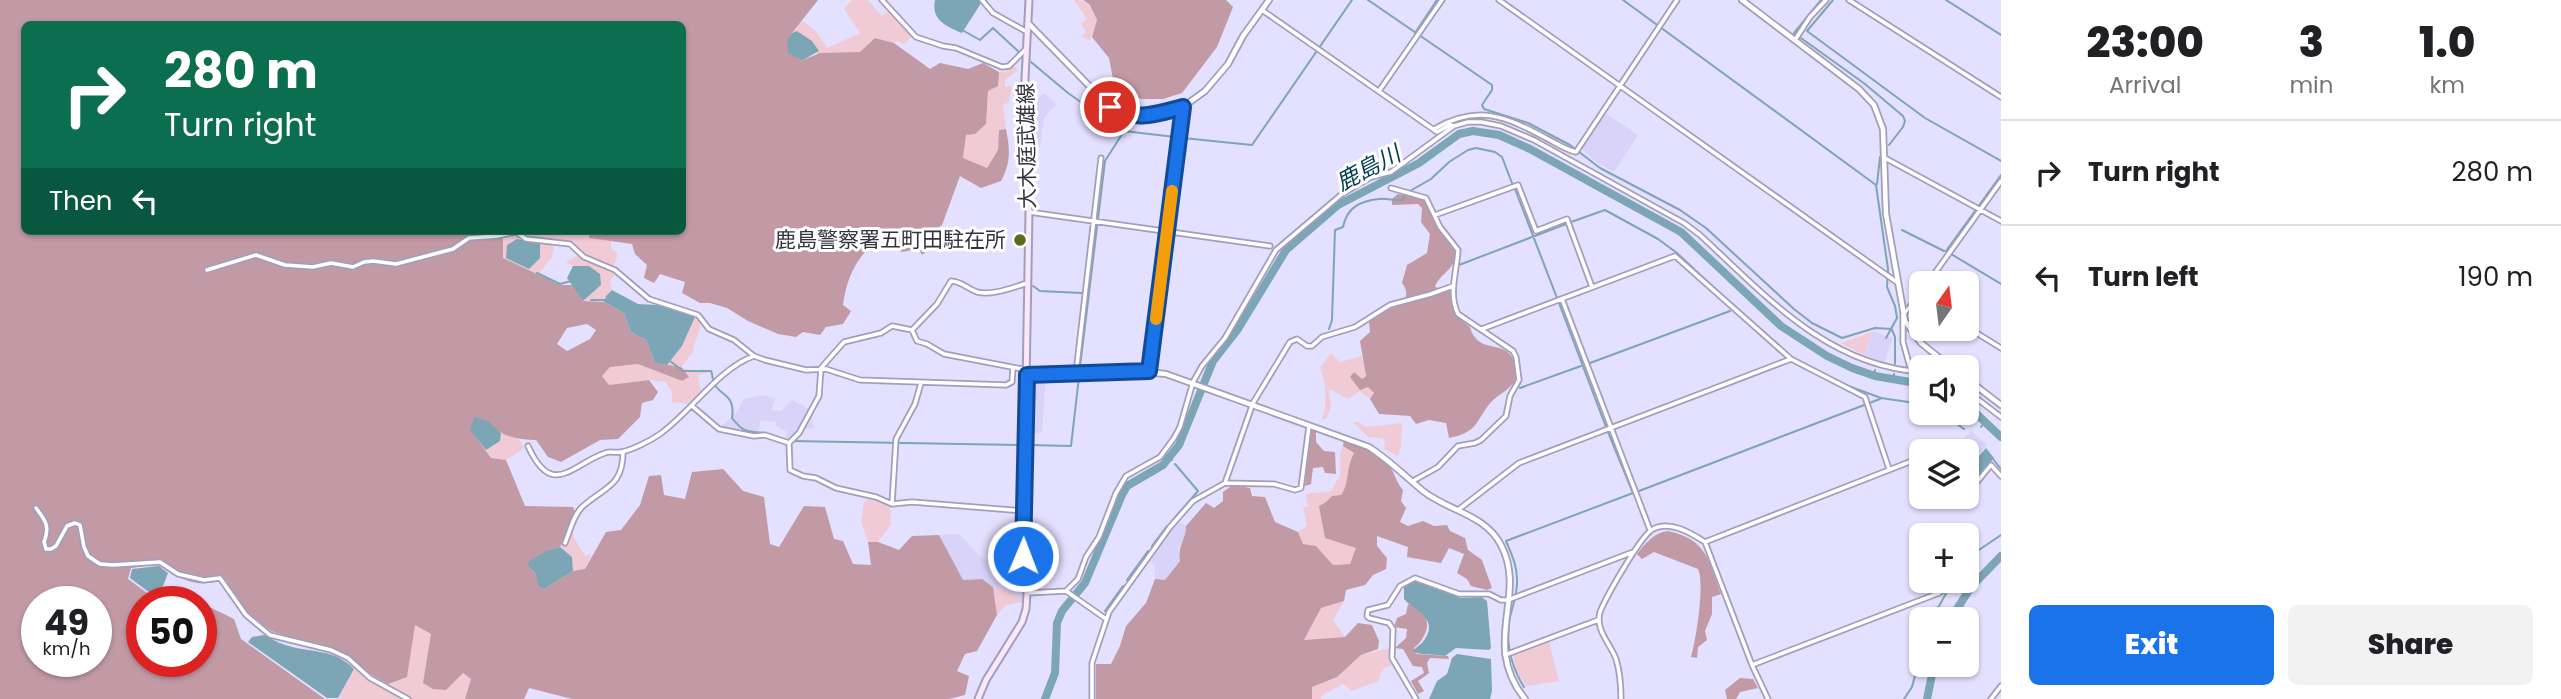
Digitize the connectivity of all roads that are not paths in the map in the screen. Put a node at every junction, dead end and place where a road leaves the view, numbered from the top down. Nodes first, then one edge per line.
1 (882, 0) edge
2 (982, 0) edge
3 (1029, 0) edge
4 (1269, 0) edge
5 (1442, 0) edge
6 (1499, 0) edge
7 (1677, 0) edge
8 (1742, 0) edge
9 (1826, 0) edge
10 (1849, 0) edge
11 (1262, 9) junction
12 (1028, 23) junction
13 (1027, 32) junction
14 (1796, 38) junction
15 (1027, 50) junction
16 (1619, 86) junction
17 (1379, 91) junction
18 (2001, 97) edge
19 (1183, 107) junction
20 (1454, 126) junction
21 (1434, 129) junction
22 (1101, 158) dead end
23 (1885, 158) junction
24 (2001, 181) edge
25 (1391, 188) dead end
26 (1981, 209) junction
27 (1029, 212) junction
28 (1435, 215) junction
29 (2001, 221) edge
30 (1093, 222) junction
31 (1167, 232) junction
32 (502, 235) edge
33 (520, 235) edge
34 (1270, 246) dead end
35 (207, 270) dead end
36 (1936, 271) edge
37 (1028, 283) junction
38 (1898, 283) junction
39 (1454, 285) junction
40 (1592, 287) junction
41 (1562, 299) junction
42 (1909, 309) edge
43 (1903, 315) junction
44 (1482, 329) junction
45 (912, 330) junction
46 (1979, 334) edge
47 (2001, 348) edge
48 (1936, 355) edge
49 (754, 356) junction
50 (1791, 359) junction
51 (1909, 364) edge
52 (1013, 368) junction
53 (821, 369) junction
54 (1149, 371) junction
55 (1909, 371) edge
56 (1027, 373) junction
57 (1076, 373) junction
58 (921, 382) junction
59 (1193, 382) junction
60 (1979, 388) edge
61 (1979, 400) edge
62 (1253, 403) junction
63 (2001, 405) edge
64 (692, 406) junction
65 (2001, 416) edge
66 (1310, 424) junction
67 (1611, 426) junction
68 (789, 443) junction
69 (528, 446) dead end
70 (624, 452) junction
71 (1909, 462) edge
72 (1889, 469) junction
73 (2001, 475) edge
74 (1979, 480) edge
75 (1413, 481) junction
76 (1225, 483) junction
77 (892, 504) junction
78 (36, 508) dead end
79 (1458, 510) junction
80 (1024, 511) junction
81 (1650, 530) junction
82 (1705, 542) junction
83 (565, 543) dead end
84 (1635, 552) junction
85 (1067, 592) junction
86 (1027, 593) junction
87 (1939, 593) edge
88 (1508, 600) junction
89 (1106, 619) junction
90 (1598, 620) junction
91 (1505, 655) junction
92 (1752, 666) junction
93 (2001, 685) edge
94 (408, 699) edge
95 (978, 699) edge
96 (1092, 699) edge
97 (1416, 699) edge
98 (1525, 699) edge
99 (1621, 699) edge
100 (1768, 699) edge
101 (1991, 699) edge

1 - 15 street
2 - 13 street
3 - 12 main road, 大木庭武雄線
4 - 11 street
5 - 17 street
6 - 16 street
7 - 16 street
8 - 14 street
9 - 14 street
10 - 18 street
11 - 17 street
11 - 19 street
12 - 13 main road, 大木庭武雄線
12 - 19 street
13 - 15 main road, 大木庭武雄線
14 - 23 street
15 - 27 main road, 大木庭武雄線
16 - 21 street
16 - 38 street
17 - 21 street
19 - 31 street
20 - 21 street
20 - 55 street
20 - 59 street
22 - 30 street
23 - 26 street
23 - 38 street
24 - 26 street
25 - 28 street
26 - 29 street
26 - 36 street
27 - 30 street
27 - 37 main road, 大木庭武雄線
28 - 39 street
28 - 40 street
30 - 31 street
30 - 57 street
31 - 34 street
31 - 54 street
32 - 35 street
33 - 49 street
37 - 45 street
37 - 56 main road, 大木庭武雄線
38 - 43 street
39 - 44 street
39 - 62 street
40 - 41 street
40 - 50 street
41 - 44 street
41 - 67 street
42 - 43 street
43 - 48 street
43 - 51 street
44 - 75 street
45 - 52 street
45 - 53 street
46 - 47 street
49 - 53 street
49 - 64 street
50 - 67 street
50 - 72 street
52 - 56 street
52 - 58 street
53 - 58 street
53 - 68 street
54 - 57 street
54 - 59 street
56 - 57 street
56 - 80 main road, 大木庭武雄線
58 - 77 street
59 - 62 street
59 - 85 street
60 - 63 street
61 - 65 street
62 - 66 street
62 - 76 street
64 - 68 street
64 - 70 street
66 - 75 street
66 - 76 street
67 - 79 street
67 - 81 street
68 - 77 street
69 - 70 street
70 - 83 street
71 - 72 street
72 - 82 street
73 - 74 street
75 - 79 street
76 - 89 street
77 - 80 street
78 - 94 street
79 - 88 street
80 - 86 main road, 大木庭武雄線
81 - 82 street
81 - 84 street
82 - 92 street
84 - 88 street
84 - 90 street
85 - 86 street
85 - 89 street
86 - 95 main road, 大木庭武雄線
87 - 92 street
88 - 91 street
88 - 97 street
89 - 96 street
90 - 91 street
90 - 99 street
91 - 98 street
92 - 100 street
93 - 101 street

